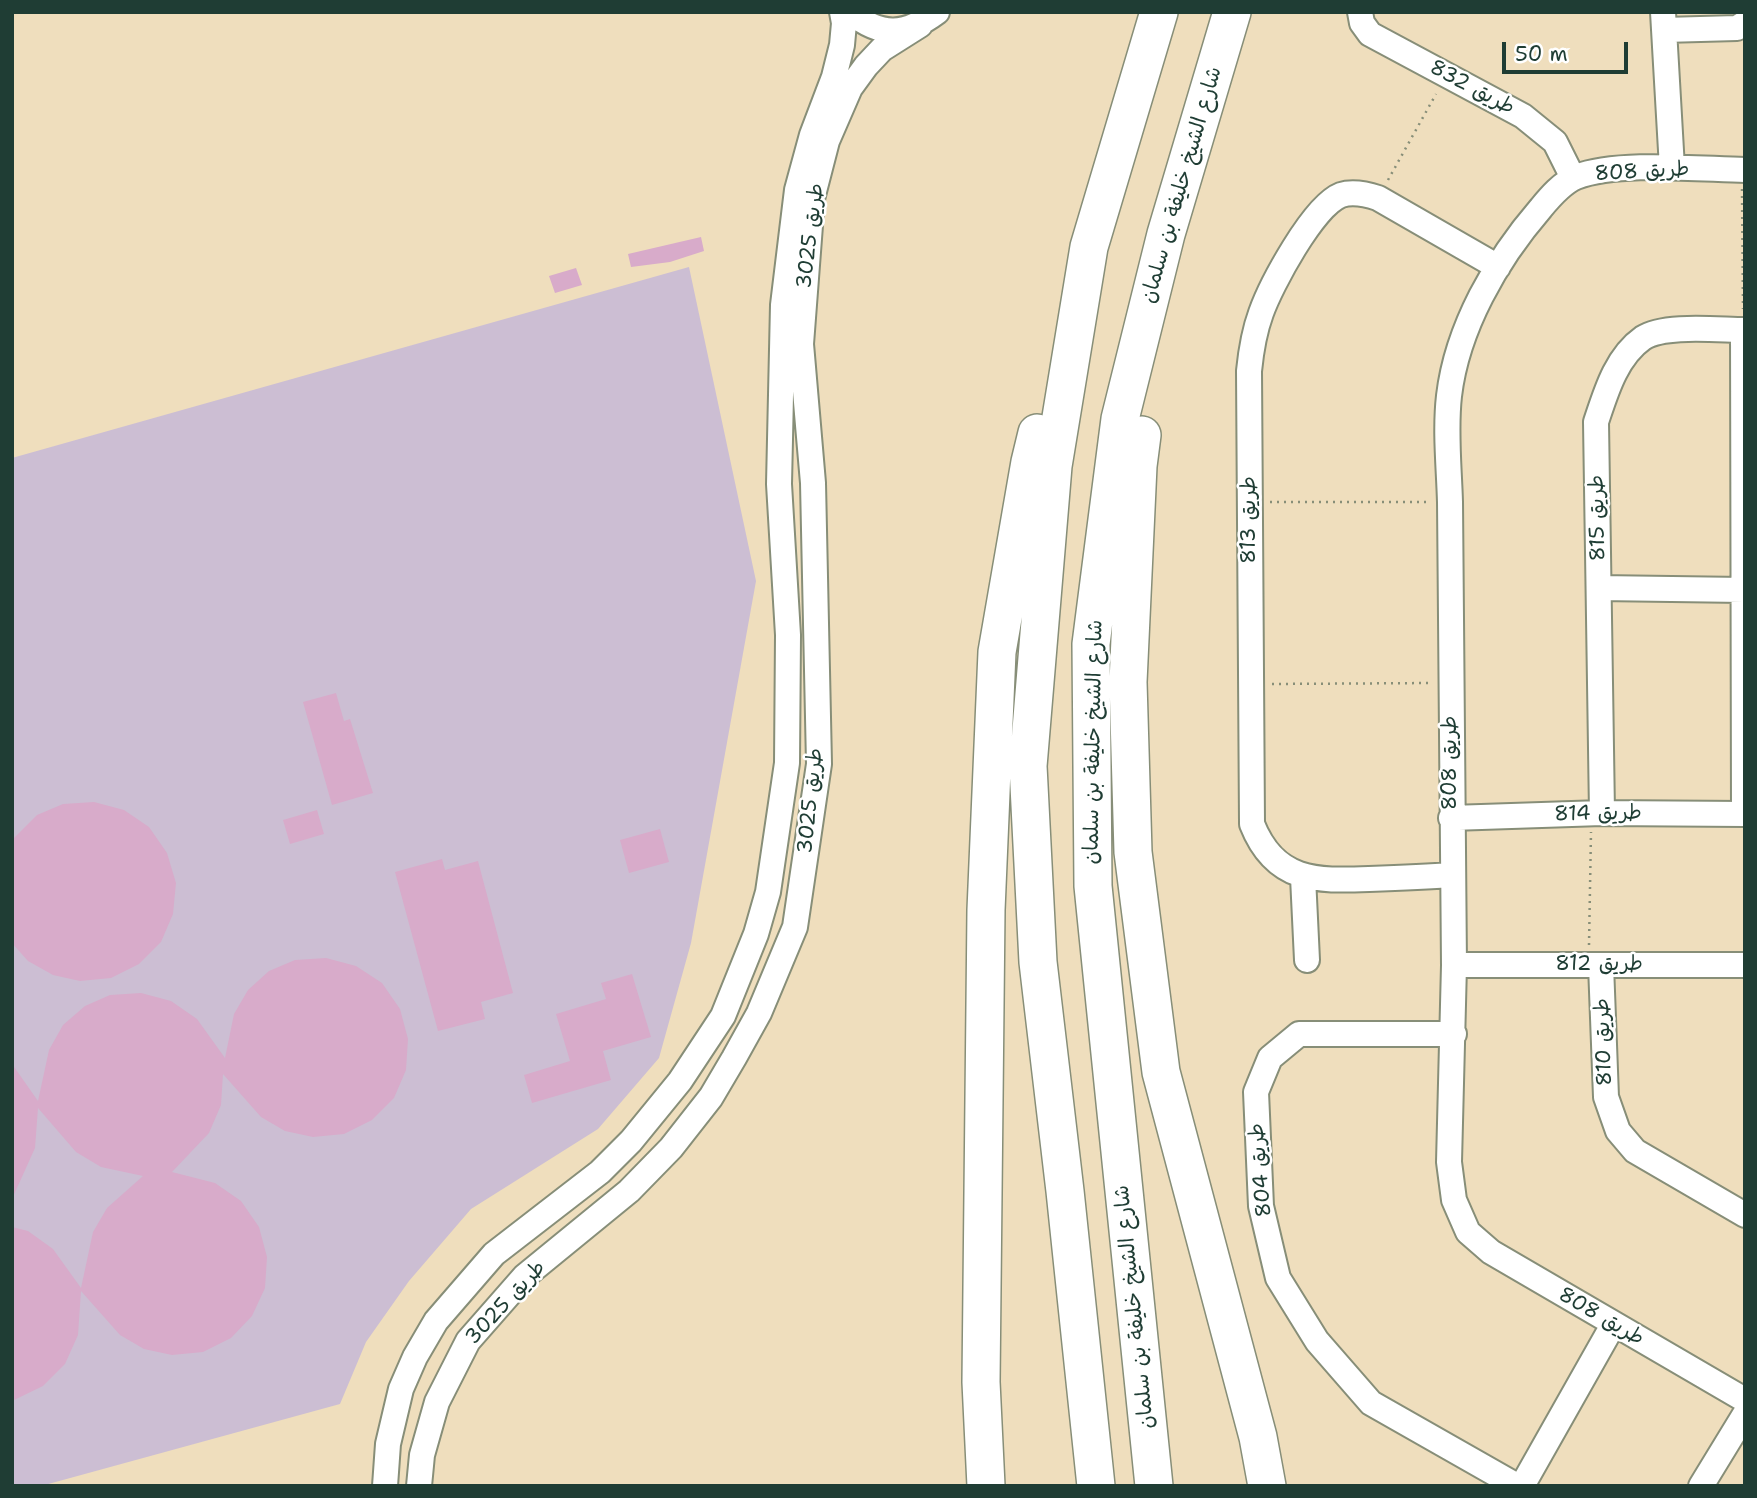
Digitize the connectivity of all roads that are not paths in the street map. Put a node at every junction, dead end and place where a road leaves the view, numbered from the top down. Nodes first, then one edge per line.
1 (842, 12) edge
2 (850, 12) edge
3 (1159, 12) edge
4 (1232, 12) edge
5 (1360, 12) edge
6 (929, 19) edge
7 (1663, 21) edge
8 (1745, 23) edge
9 (1672, 168) junction
10 (1743, 170) edge
11 (1573, 178) junction
12 (1166, 234) junction
13 (1089, 247) junction
14 (1498, 267) junction
15 (1744, 330) edge
16 (781, 427) junction
17 (808, 427) junction
18 (814, 517) junction
19 (782, 518) junction
20 (1599, 588) junction
21 (1744, 590) edge
22 (787, 763) junction
23 (819, 764) junction
24 (1597, 813) junction
25 (1744, 814) edge
26 (1451, 818) junction
27 (1452, 875) junction
28 (1303, 877) junction
29 (1307, 960) dead end
30 (1454, 965) junction
31 (1595, 965) junction
32 (1745, 965) edge
33 (1454, 1034) junction
34 (1745, 1215) edge
35 (1613, 1325) junction
36 (401, 1389) junction
37 (1745, 1401) edge
38 (1745, 1414) edge
39 (368, 1486) edge
40 (385, 1486) edge
41 (419, 1486) edge
42 (986, 1486) edge
43 (1096, 1486) edge
44 (1154, 1486) edge
45 (1267, 1486) edge
46 (1519, 1486) edge
47 (1701, 1486) edge

1 - 16 street, طريق 3025
2 - 6 street
3 - 13 highway
4 - 12 highway, شارع الشيخ خليفة بن سلمان
5 - 11 street, طريق 832
6 - 17 street, طريق 3025
7 - 8 street
7 - 9 street
9 - 10 street, طريق 808
9 - 11 street, طريق 808
11 - 14 street, طريق 808
12 - 44 highway, شارع الشيخ خليفة بن سلمان
12 - 45 highway
13 - 42 highway
13 - 43 highway
14 - 26 street, طريق 808
14 - 28 street, طريق 813
15 - 20 street, طريق 815
15 - 21 street
16 - 17 street
16 - 19 street, طريق 3025
17 - 18 street, طريق 3025
18 - 19 street
18 - 23 street, طريق 3025
19 - 22 street, طريق 3025
20 - 21 street
20 - 24 street, طريق 815
21 - 25 street
22 - 23 street
22 - 36 street, طريق 3025
23 - 41 street, طريق 3025
24 - 25 street, طريق 814
24 - 26 street, طريق 814
26 - 27 street, طريق 808
27 - 28 street, طريق 813
27 - 30 street, طريق 808
28 - 29 street
30 - 31 street, طريق 812
30 - 33 street, طريق 808
31 - 32 street, طريق 812
31 - 34 street, طريق 810
33 - 35 street, طريق 808
33 - 46 street, طريق 804
35 - 37 street, طريق 808
35 - 46 street, طريق 804
36 - 39 street
36 - 40 street, طريق 3025
38 - 47 street

